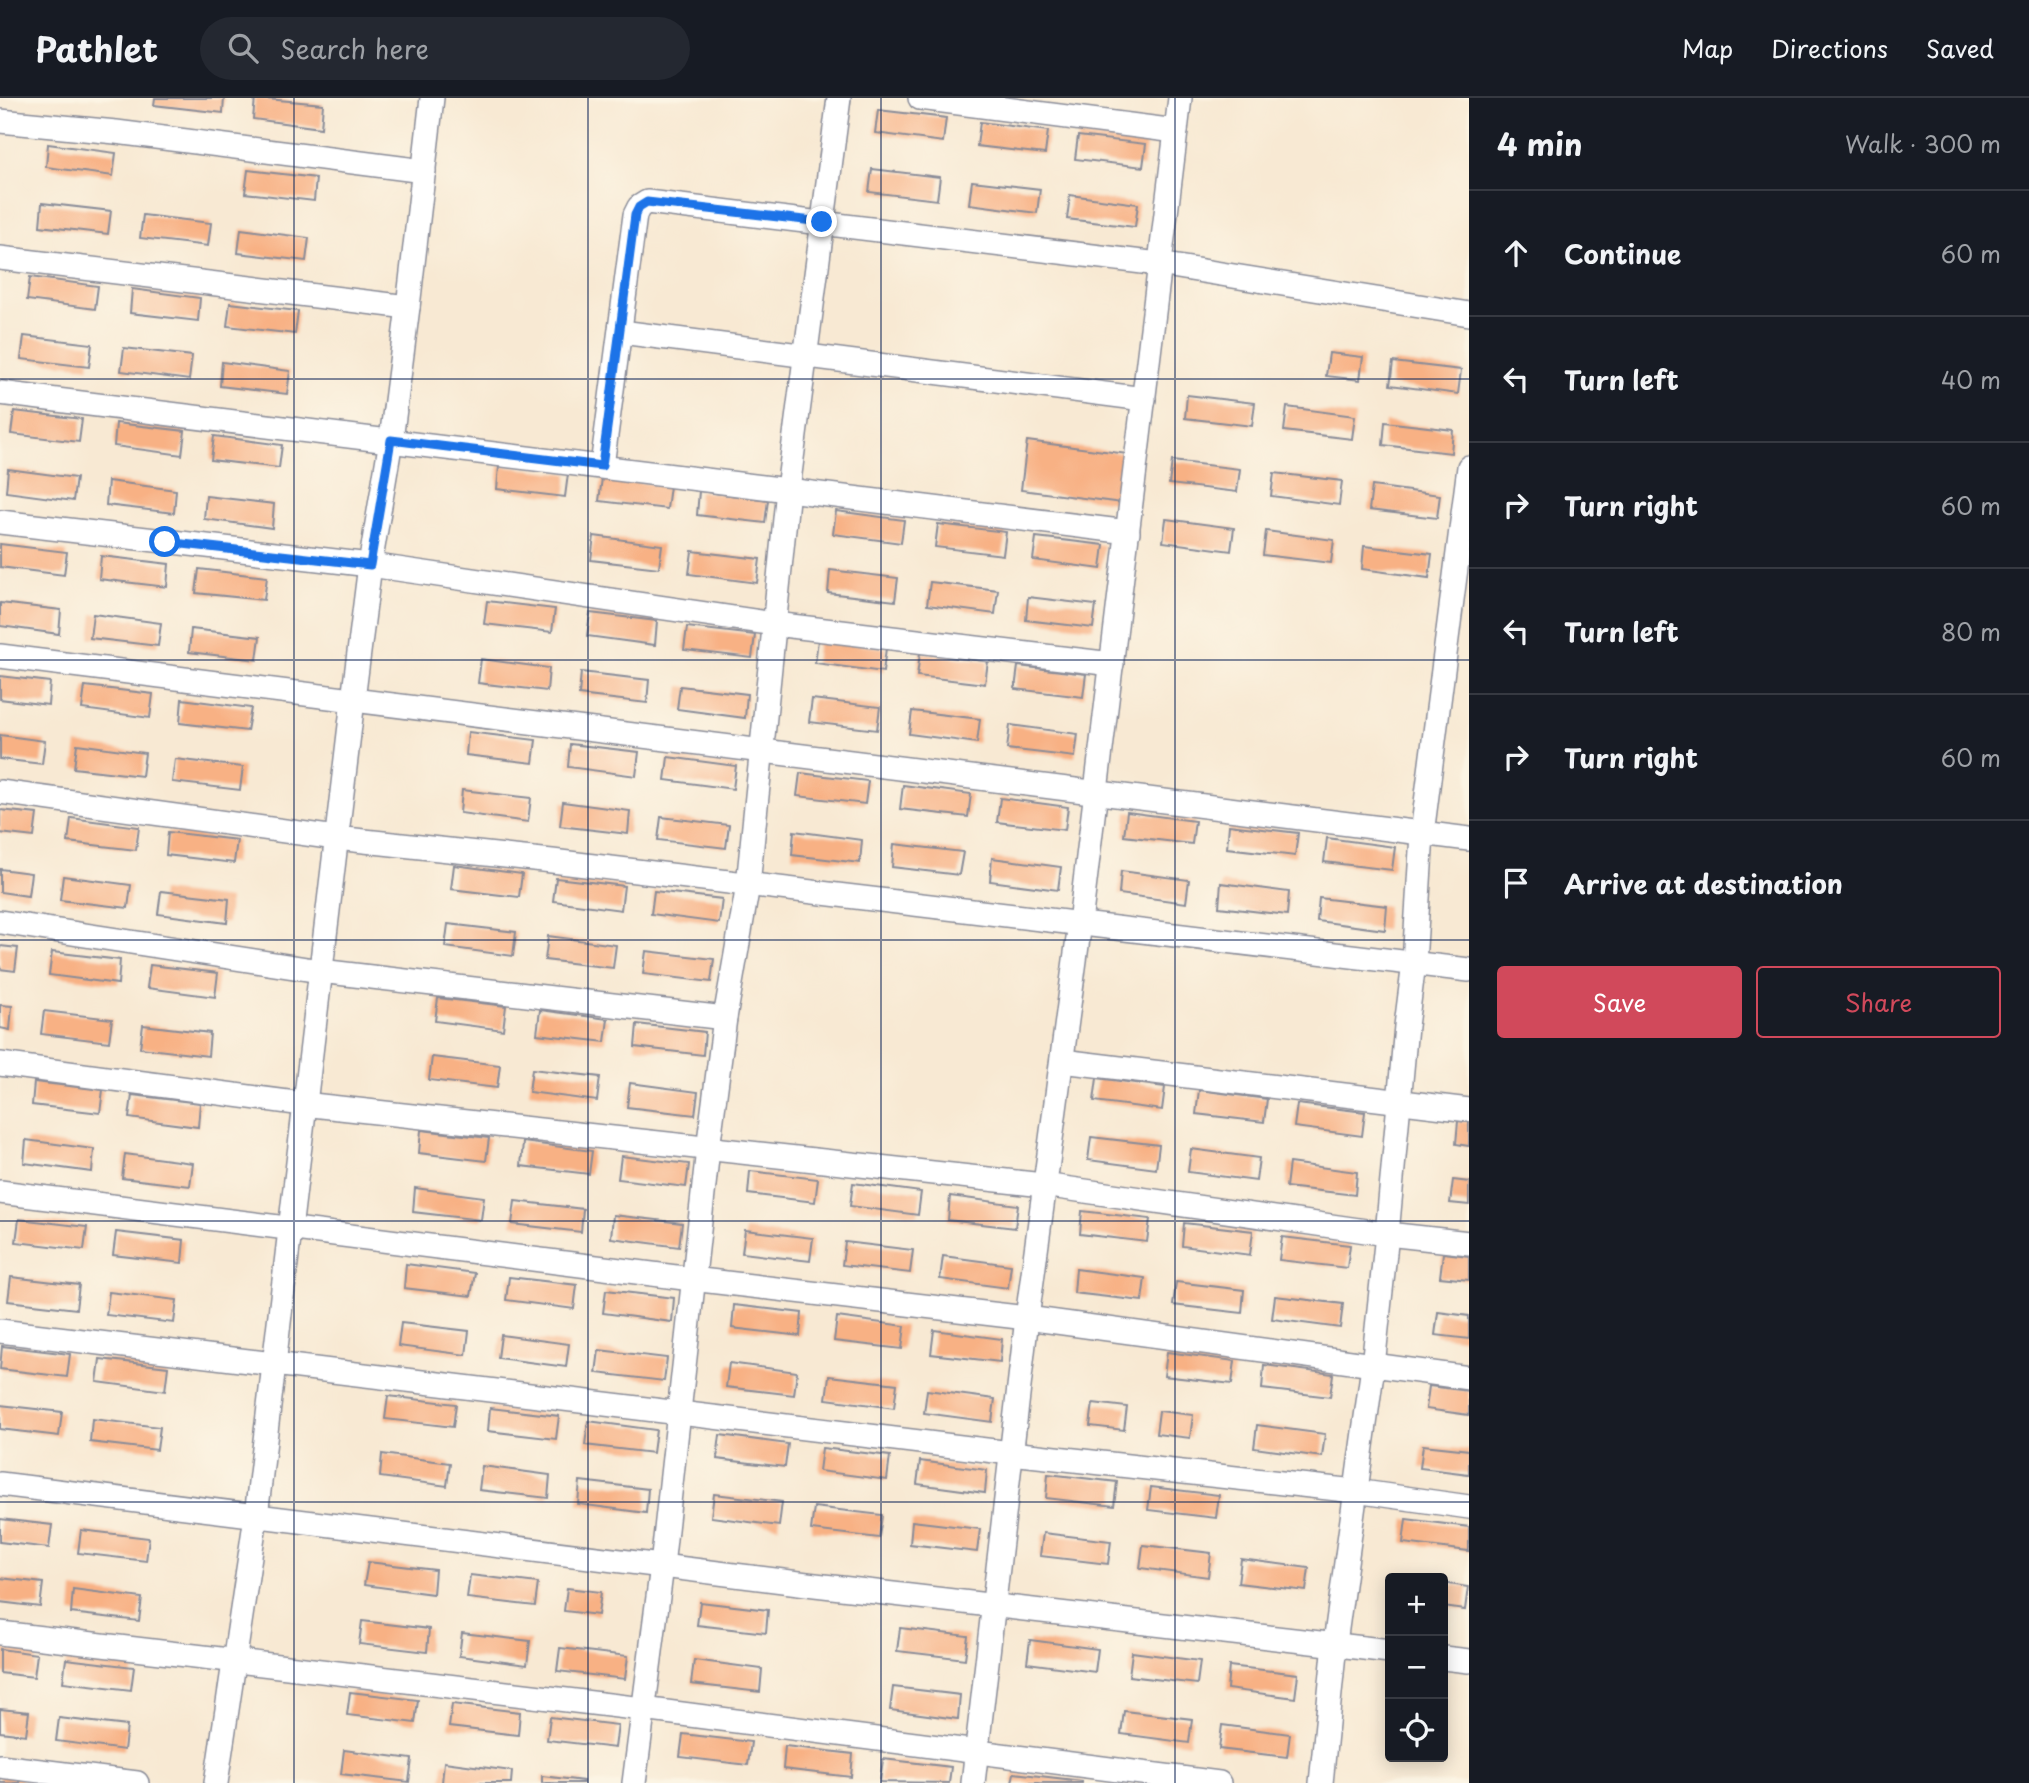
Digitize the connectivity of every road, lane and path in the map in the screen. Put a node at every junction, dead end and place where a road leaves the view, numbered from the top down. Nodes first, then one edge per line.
1 (432, 98) edge
2 (839, 98) edge
3 (920, 98) edge
4 (1180, 98) edge
5 (0, 121) edge
6 (1176, 131) junction
7 (424, 171) junction
8 (822, 222) junction
9 (0, 258) edge
10 (1158, 264) junction
11 (408, 307) junction
12 (1469, 314) edge
13 (621, 332) junction
14 (805, 354) junction
15 (0, 393) edge
16 (1144, 399) junction
17 (391, 440) junction
18 (602, 466) junction
19 (1469, 467) edge
20 (788, 489) junction
21 (0, 522) edge
22 (1128, 532) junction
23 (370, 565) junction
24 (774, 624) junction
25 (0, 656) edge
26 (1112, 664) junction
27 (353, 700) junction
28 (761, 752) junction
29 (0, 792) edge
30 (1096, 792) junction
31 (1422, 834) junction
32 (336, 838) junction
33 (1469, 839) edge
34 (748, 885) junction
35 (0, 922) edge
36 (1080, 923) junction
37 (1414, 962) junction
38 (1469, 970) edge
39 (320, 971) junction
40 (725, 1018) junction
41 (1062, 1061) junction
42 (0, 1064) edge
43 (1401, 1101) junction
44 (303, 1104) junction
45 (1469, 1110) edge
46 (708, 1149) junction
47 (1043, 1185) junction
48 (0, 1192) edge
49 (291, 1228) junction
50 (1387, 1234) junction
51 (1469, 1243) edge
52 (692, 1279) junction
53 (1027, 1318) junction
54 (0, 1331) edge
55 (273, 1362) junction
56 (1373, 1366) junction
57 (1469, 1378) edge
58 (678, 1412) junction
59 (1011, 1453) junction
60 (0, 1484) edge
61 (1355, 1491) junction
62 (1469, 1507) edge
63 (256, 1516) junction
64 (662, 1566) junction
65 (992, 1604) junction
66 (0, 1633) edge
67 (1335, 1643) junction
68 (1385, 1650) edge
69 (1448, 1659) edge
70 (234, 1660) junction
71 (1469, 1661) edge
72 (643, 1709) junction
73 (976, 1752) junction
74 (0, 1766) edge
75 (137, 1783) edge
76 (216, 1783) edge
77 (634, 1783) edge
78 (973, 1783) edge
79 (1219, 1783) edge
80 (1321, 1783) edge

1 - 7 street
2 - 8 street
3 - 6 street
4 - 6 street
5 - 7 street
6 - 10 street
7 - 11 street
8 - 10 street
8 - 13 street
8 - 14 street
9 - 11 street
10 - 12 street
10 - 16 street
11 - 17 street
13 - 14 street
13 - 18 street
14 - 16 street
14 - 20 street
15 - 17 street
16 - 22 street
17 - 18 street
17 - 23 street
18 - 20 street
19 - 31 street
20 - 22 street
20 - 24 street
21 - 23 street
22 - 26 street
23 - 24 street
23 - 27 street
24 - 26 street
24 - 28 street
25 - 27 street
26 - 30 street
27 - 28 street
27 - 32 street
28 - 30 street
28 - 34 street
29 - 32 street
30 - 31 street
30 - 36 street
31 - 33 street
31 - 37 street
32 - 34 street
32 - 39 street
34 - 36 street
34 - 40 street
35 - 39 street
36 - 37 street
36 - 41 street
37 - 38 street
37 - 43 street
39 - 40 street
39 - 44 street
40 - 46 street
41 - 43 street
41 - 47 street
42 - 44 street
43 - 45 street
43 - 50 street
44 - 46 street
44 - 49 street
46 - 47 street
46 - 52 street
47 - 50 street
47 - 53 street
48 - 49 street
49 - 52 street
49 - 55 street
50 - 51 street
50 - 56 street
52 - 53 street
52 - 58 street
53 - 56 street
53 - 59 street
54 - 55 street
55 - 58 street
55 - 63 street
56 - 57 street
56 - 61 street
58 - 59 street
58 - 64 street
59 - 61 street
59 - 65 street
60 - 63 street
61 - 62 street
61 - 67 street
63 - 64 street
63 - 70 street
64 - 65 street
64 - 72 street
65 - 67 street
65 - 73 street
66 - 70 street
67 - 68 street
67 - 80 street
69 - 71 street
70 - 72 street
70 - 76 street
72 - 73 street
72 - 77 street
73 - 78 street
73 - 79 street
74 - 75 street

